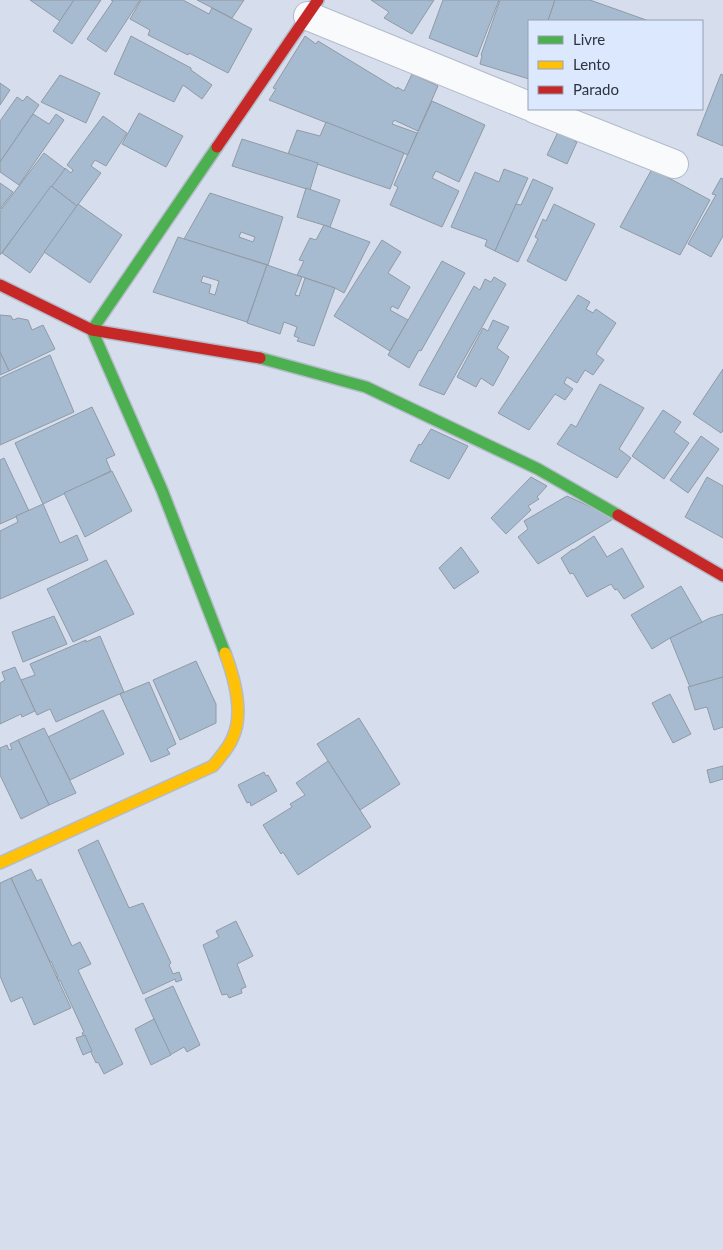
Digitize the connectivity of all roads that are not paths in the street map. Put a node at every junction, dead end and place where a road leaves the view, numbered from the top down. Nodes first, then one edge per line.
1 (313, 8) edge
2 (528, 106) edge
3 (538, 110) edge
4 (674, 164) dead end
5 (0, 285) edge
6 (92, 330) junction
7 (722, 578) edge
8 (0, 863) edge

1 - 2 street
1 - 6 street
3 - 4 street
5 - 6 street
6 - 7 street
6 - 8 street

